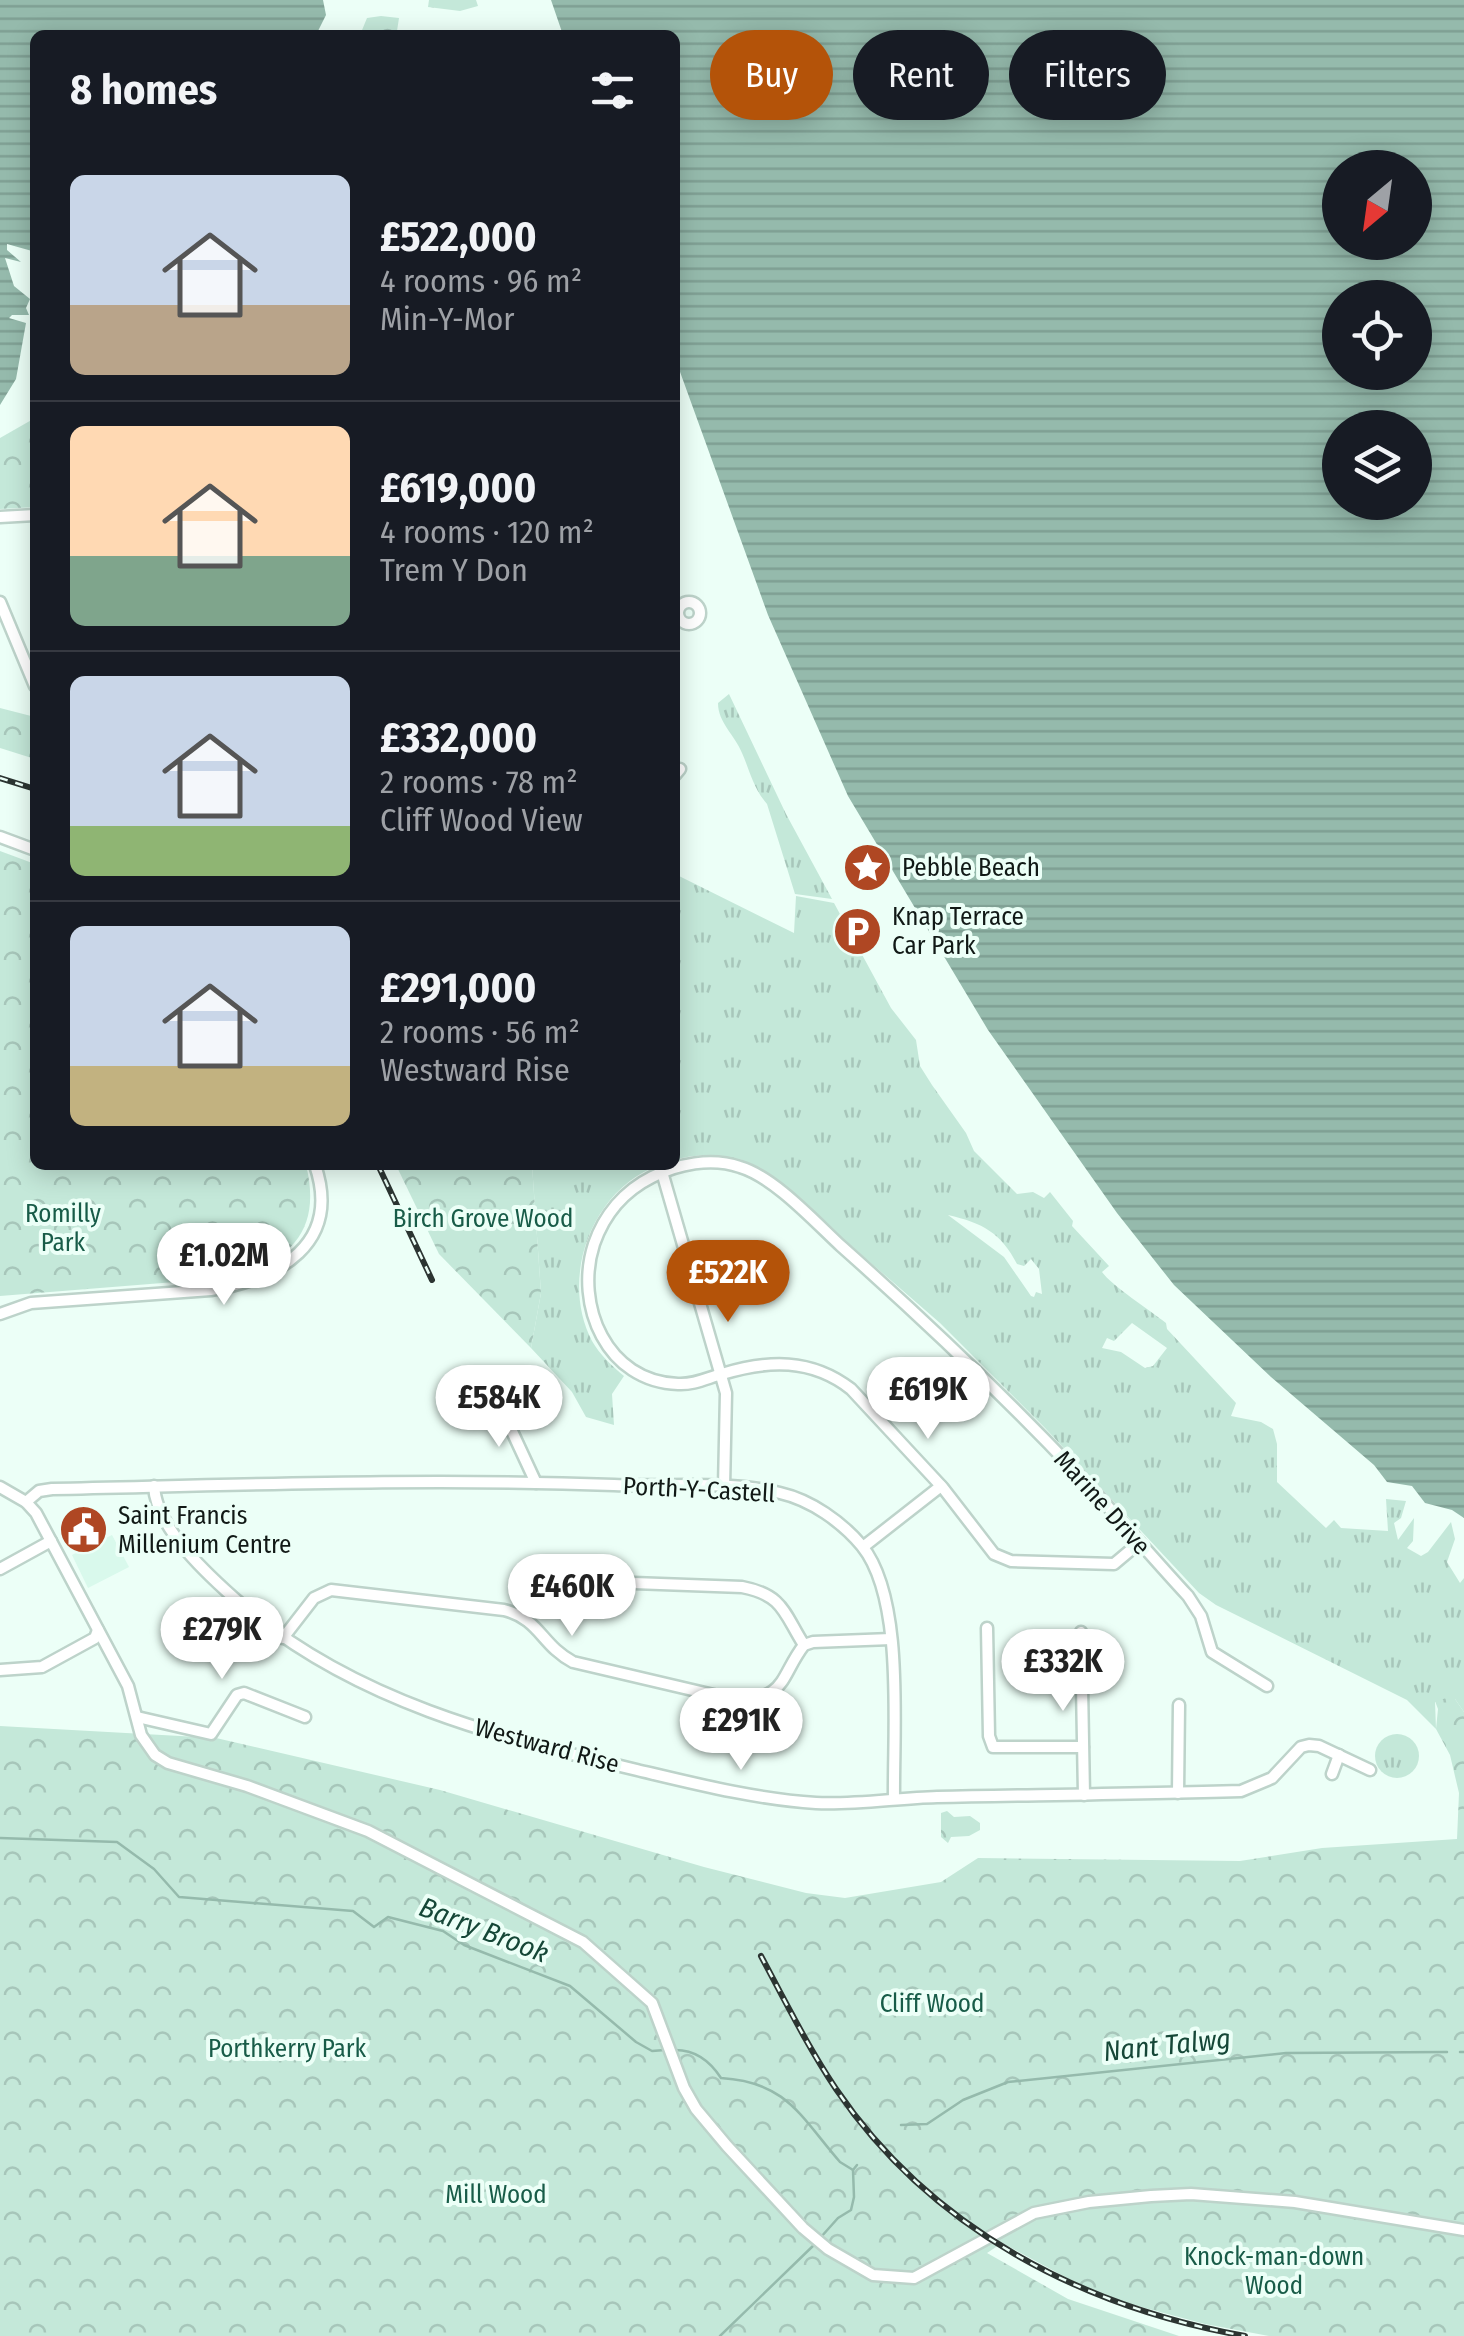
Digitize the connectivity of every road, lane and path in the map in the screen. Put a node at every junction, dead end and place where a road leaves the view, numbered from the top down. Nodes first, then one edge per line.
1 (30, 515) edge
2 (0, 517) edge
3 (0, 602) edge
4 (30, 674) edge
5 (0, 837) edge
6 (30, 848) edge
7 (680, 1167) edge
8 (316, 1170) edge
9 (669, 1170) edge
10 (662, 1172) junction
11 (695, 1286) junction
12 (759, 1293) dead end
13 (0, 1314) edge
14 (722, 1374) junction
15 (498, 1401) dead end
16 (536, 1482) junction
17 (154, 1486) junction
18 (941, 1486) junction
19 (0, 1487) edge
20 (724, 1487) junction
21 (26, 1502) junction
22 (51, 1541) junction
23 (1138, 1542) junction
24 (863, 1547) junction
25 (0, 1568) edge
26 (524, 1615) junction
27 (988, 1628) dead end
28 (98, 1630) junction
29 (1081, 1632) dead end
30 (284, 1638) junction
31 (891, 1639) junction
32 (804, 1645) junction
33 (0, 1670) edge
34 (1267, 1686) dead end
35 (1179, 1704) dead end
36 (138, 1717) junction
37 (305, 1717) dead end
38 (1083, 1747) junction
39 (1340, 1756) junction
40 (1370, 1770) dead end
41 (1332, 1774) dead end
42 (1178, 1793) junction
43 (1084, 1795) junction
44 (894, 1798) junction
45 (1464, 2230) edge

1 - 2 street
3 - 4 street
5 - 6 street
7 - 23 street, Marine Drive
8 - 13 street
9 - 10 street, Marine Drive
10 - 11 street
10 - 14 street, Marine Drive
11 - 12 street
11 - 14 street
14 - 18 street, Marine Drive
14 - 20 street
15 - 16 street
16 - 17 street, Porth-Y-Castell
16 - 20 street, Porth-Y-Castell
17 - 21 street, Porth-Y-Castell
17 - 30 street, Westward Rise
18 - 23 street, Marine Drive
18 - 24 street
19 - 21 street
20 - 24 street, Porth-Y-Castell
21 - 22 street
22 - 25 street
22 - 28 street
23 - 34 street, Marine Drive
24 - 31 street, Porth-Y-Castell
26 - 30 street
26 - 32 street
26 - 32 street
27 - 38 street
28 - 33 street
28 - 36 street
29 - 38 street
30 - 44 street, Westward Rise
31 - 32 street
31 - 44 street, Porth-Y-Castell
35 - 42 street
36 - 37 street
36 - 45 street
38 - 43 street
39 - 40 street, Westward Rise
39 - 41 street
39 - 42 street, Westward Rise
42 - 43 street, Westward Rise
43 - 44 street, Westward Rise

